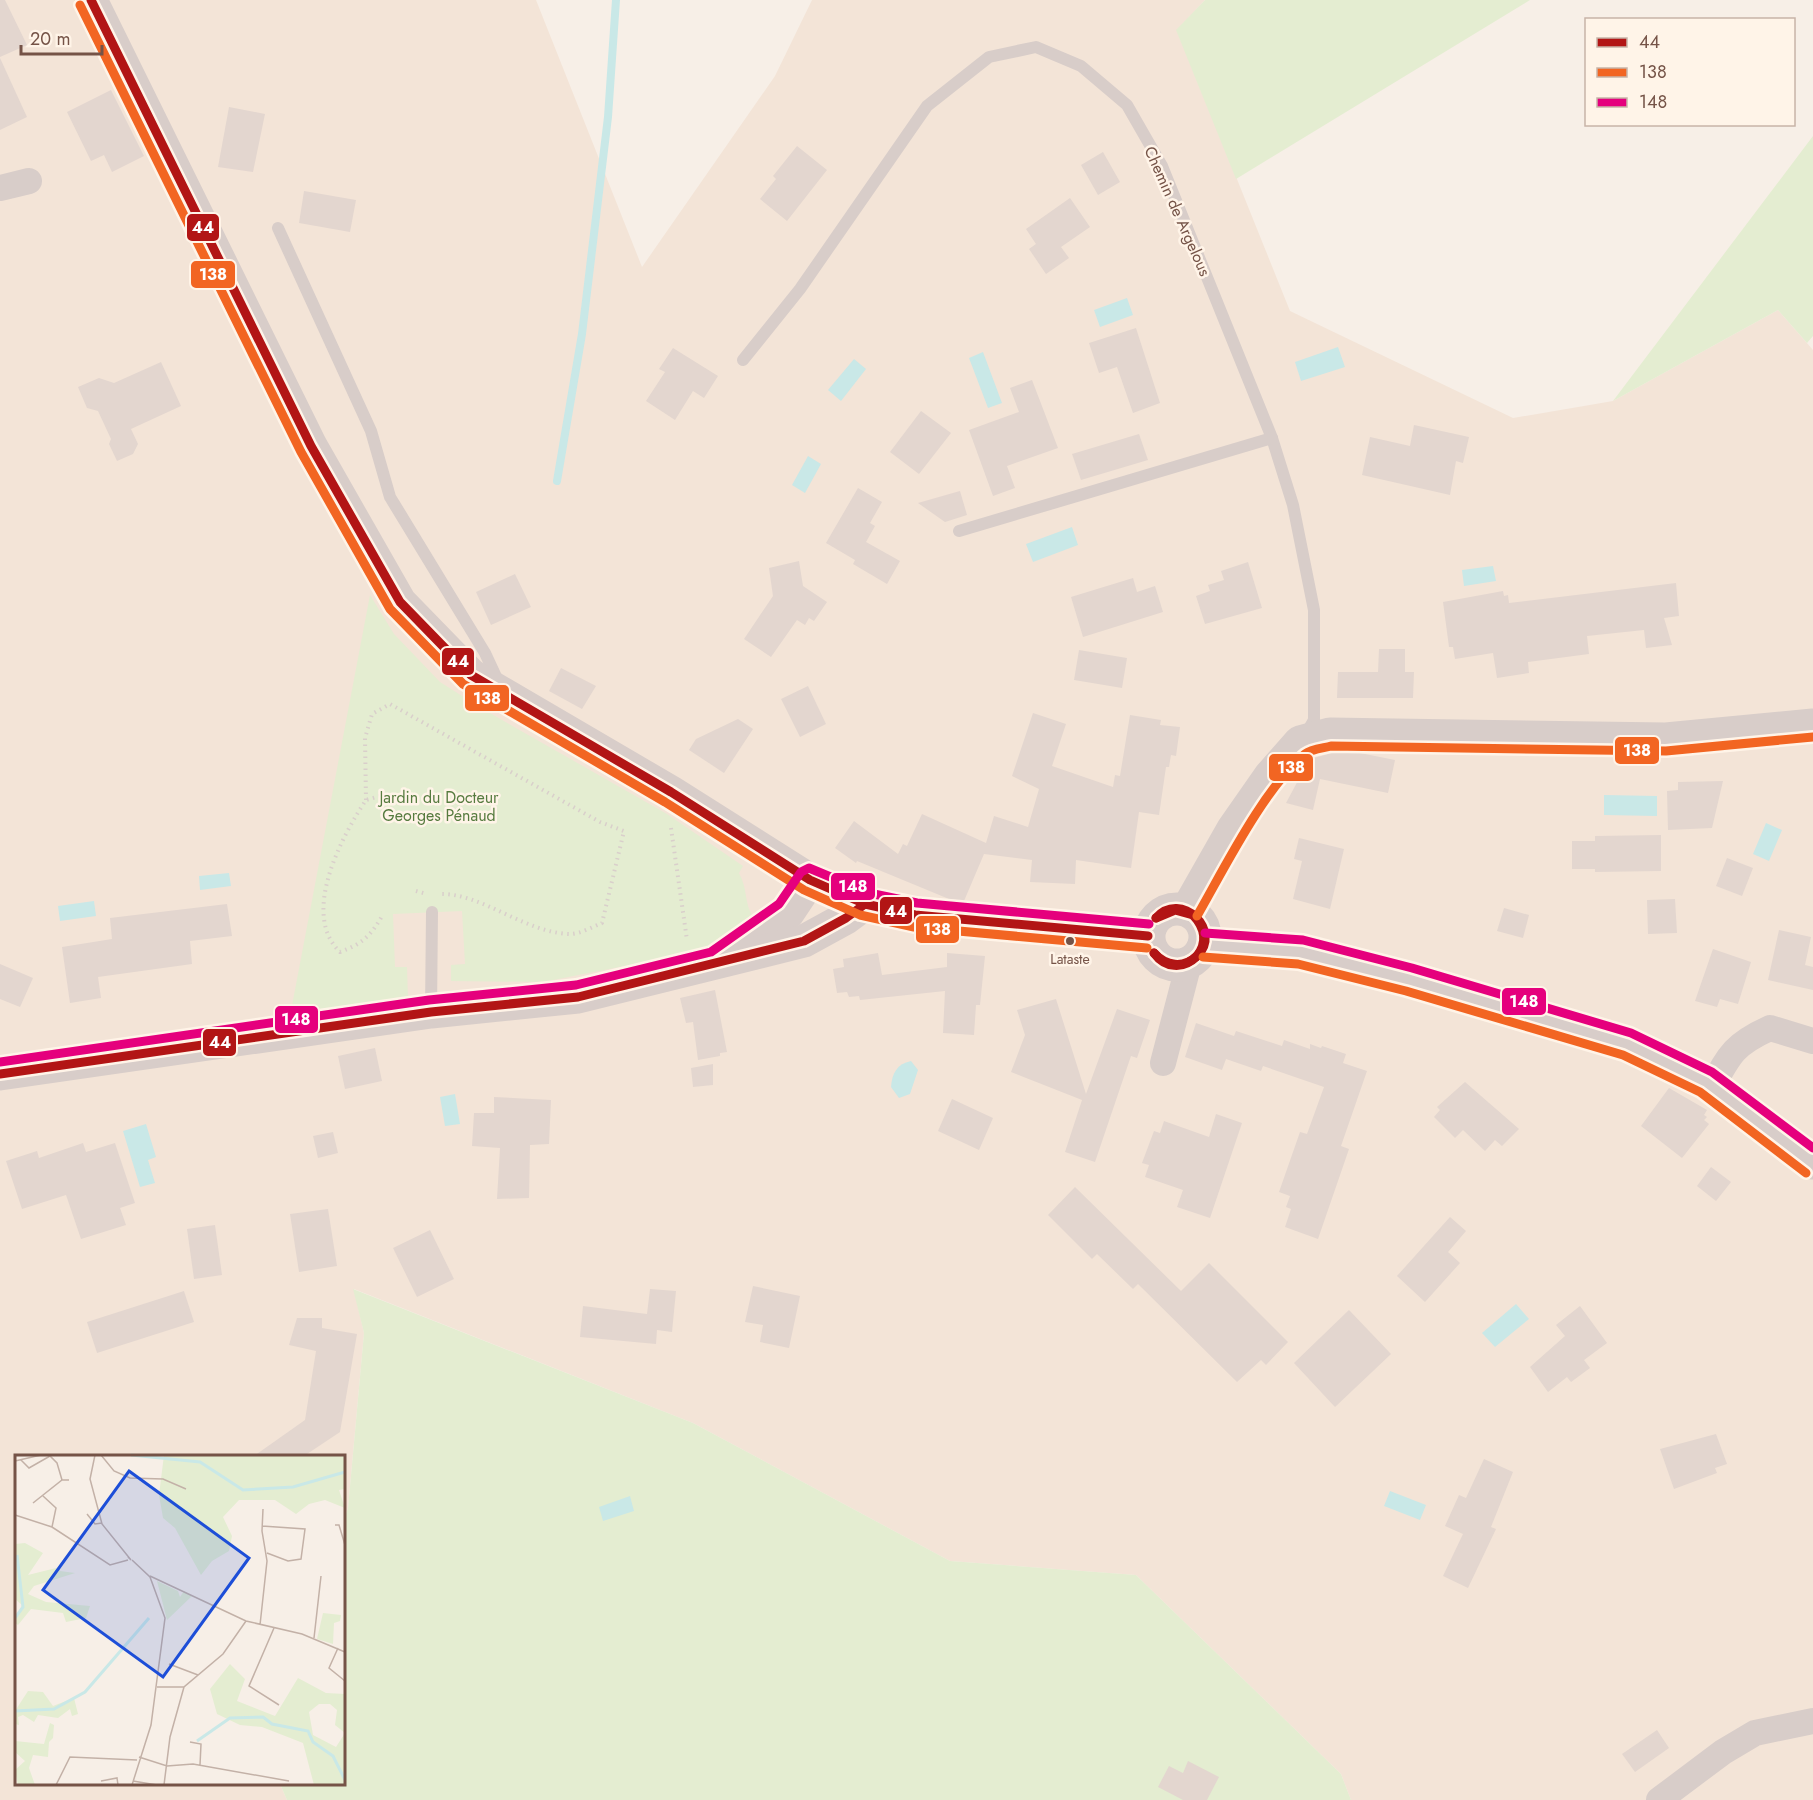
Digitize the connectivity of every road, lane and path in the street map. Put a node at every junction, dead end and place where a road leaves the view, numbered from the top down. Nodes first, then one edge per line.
1 (90, 0) edge
2 (29, 181) dead end
3 (0, 188) edge
4 (278, 228) dead end
5 (743, 360) dead end
6 (1272, 438) junction
7 (959, 531) dead end
8 (503, 693) junction
9 (1813, 725) edge
10 (1300, 742) junction
11 (381, 796) dead end
12 (366, 800) junction
13 (810, 880) junction
14 (416, 891) dead end
15 (865, 904) junction
16 (1187, 910) junction
17 (432, 912) dead end
18 (383, 914) dead end
19 (1148, 936) junction
20 (1197, 954) junction
21 (716, 963) junction
22 (431, 1012) junction
23 (1813, 1041) edge
24 (1163, 1063) dead end
25 (0, 1074) edge
26 (1712, 1087) junction
27 (1813, 1163) edge
28 (1813, 1721) edge
29 (1659, 1800) edge

1 - 8 main road
2 - 3 street
4 - 8 lane
5 - 6 lane, Chemin de Argelous
6 - 7 lane
6 - 10 lane, Chemin de Argelous
8 - 13 main road
9 - 10 main road
10 - 16 main road
11 - 12 path
12 - 14 path
12 - 18 path
13 - 15 main road
13 - 21 main road
15 - 19 main road
15 - 21 main road
16 - 19 main road
16 - 20 main road
17 - 22 lane
19 - 20 main road
20 - 24 street
20 - 26 main road
21 - 22 main road
22 - 25 main road
23 - 26 street
26 - 27 main road
28 - 29 street

